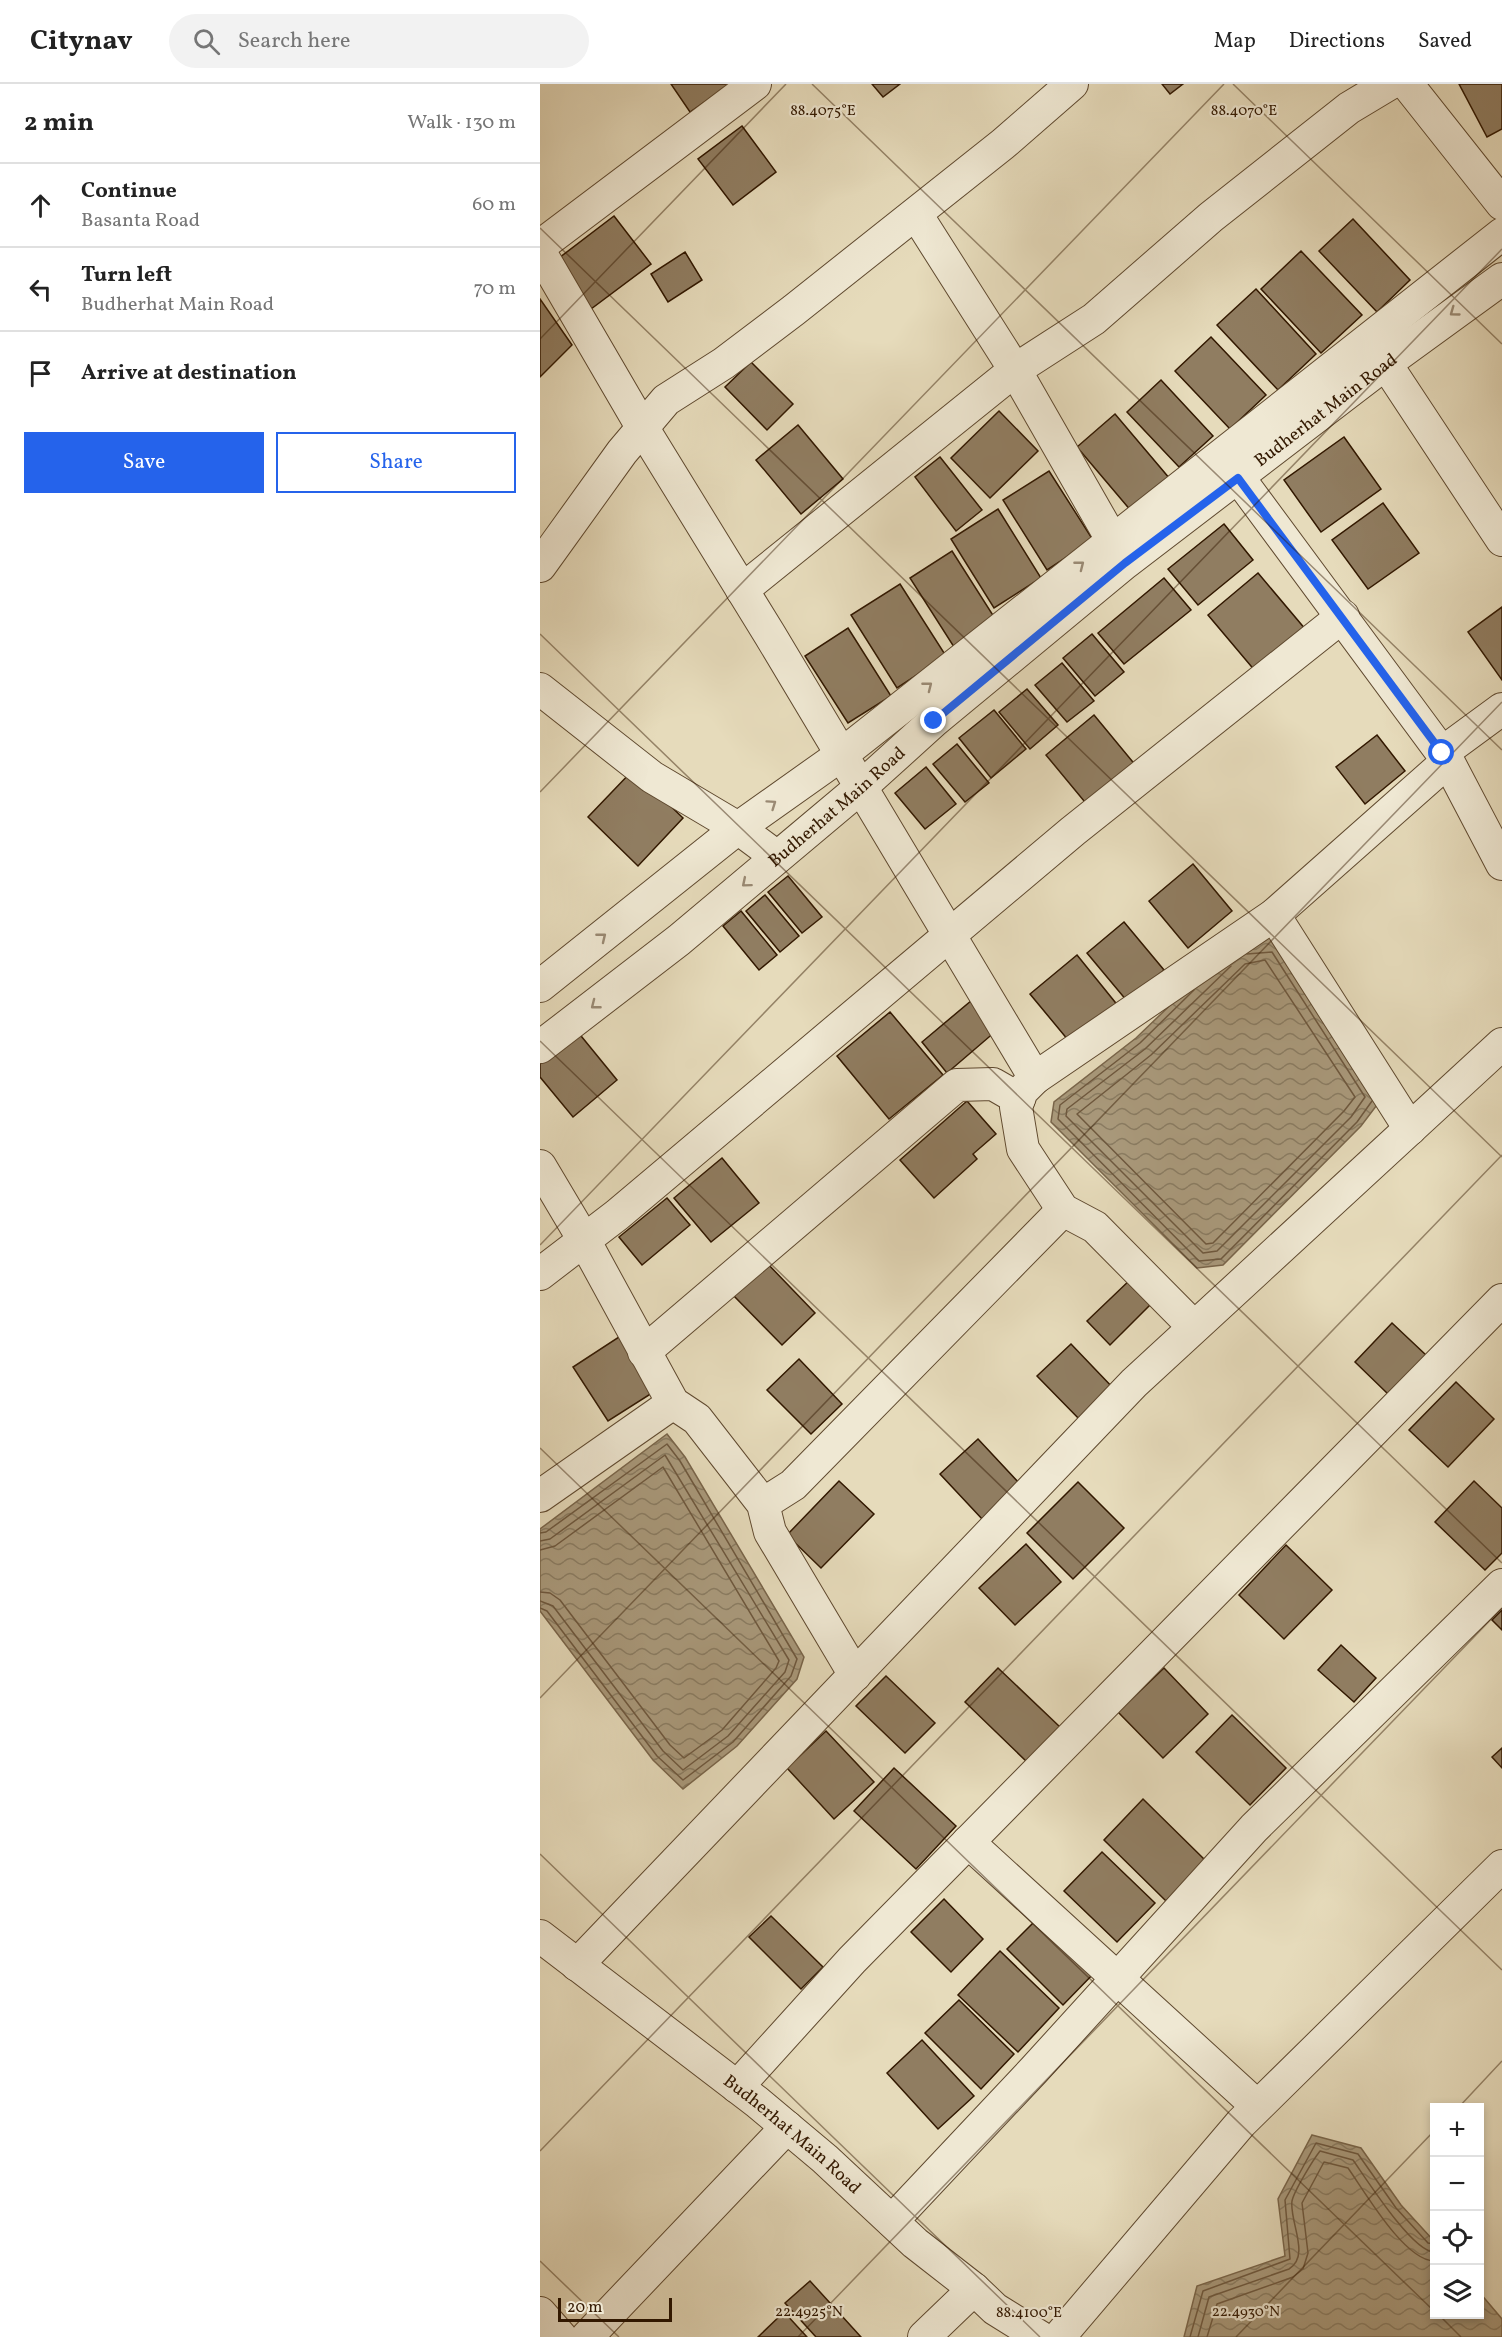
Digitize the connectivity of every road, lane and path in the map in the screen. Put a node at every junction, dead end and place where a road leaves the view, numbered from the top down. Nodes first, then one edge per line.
1 (756, 84) edge
2 (1072, 84) edge
3 (1389, 84) edge
4 (1407, 84) edge
5 (1502, 204) edge
6 (916, 214) junction
7 (1502, 234) edge
8 (540, 246) edge
9 (540, 252) edge
10 (1502, 279) edge
11 (1369, 338) junction
12 (1385, 364) junction
13 (1015, 370) junction
14 (642, 427) junction
15 (1230, 466) junction
16 (1502, 540) edge
17 (1119, 551) junction
18 (540, 566) edge
19 (742, 590) junction
20 (1343, 616) junction
21 (540, 689) edge
22 (1502, 709) edge
23 (841, 755) junction
24 (1445, 757) junction
25 (860, 788) junction
26 (738, 828) junction
27 (777, 857) junction
28 (1502, 864) edge
29 (1274, 915) junction
30 (949, 934) junction
31 (540, 986) edge
32 (1502, 1044) edge
33 (540, 1047) edge
34 (1027, 1088) junction
35 (1410, 1129) junction
36 (540, 1166) edge
37 (1063, 1210) junction
38 (584, 1240) junction
39 (540, 1274) edge
40 (1502, 1300) edge
41 (1194, 1327) junction
42 (645, 1352) junction
43 (673, 1403) junction
44 (540, 1496) edge
45 (763, 1504) junction
46 (1502, 1585) edge
47 (855, 1675) junction
48 (968, 1842) junction
49 (1502, 1866) edge
50 (540, 1936) edge
51 (577, 1965) junction
52 (1115, 1978) junction
53 (737, 2087) junction
54 (1257, 2106) junction
55 (787, 2127) junction
56 (892, 2221) junction
57 (974, 2289) junction
58 (540, 2313) edge
59 (561, 2337) edge
60 (586, 2337) edge
61 (924, 2337) edge
62 (1040, 2337) edge
63 (1059, 2337) edge

1 - 8 street
2 - 6 street
3 - 13 street
4 - 5 street
6 - 13 street
6 - 14 street
7 - 11 street, Budherhat Main Road
9 - 14 street
10 -> 12 street, Budherhat Main Road
11 - 12 street
11 - 15 street, Budherhat Main Road
12 - 15 street, Budherhat Main Road
12 - 16 street
13 - 17 street
13 - 19 street
14 - 18 street
14 - 19 street
15 - 17 street, Budherhat Main Road
15 - 20 street
23 -> 17 street, Budherhat Main Road
17 - 25 street, Budherhat Main Road
19 - 23 street
20 - 24 street
20 - 30 street
21 - 26 street
22 - 24 street
23 - 25 street
26 -> 23 street, Budherhat Main Road
24 - 28 street
24 - 29 street
25 - 27 street, Budherhat Main Road
25 - 30 street
26 - 27 street
31 -> 26 street, Budherhat Main Road
27 -> 33 street, Budherhat Main Road
29 - 34 street
29 - 35 street
30 - 34 street
30 - 38 street
32 - 35 street
34 - 37 street
34 - 42 street
35 - 41 street
36 - 38 street
37 - 41 street
37 - 45 street
38 - 39 street
38 - 42 street
40 - 48 street
41 - 47 street
42 - 43 street
43 - 44 street
43 - 45 street
45 - 47 street
46 - 52 street
47 - 51 street
48 - 52 street
48 - 53 street
49 - 54 street
50 - 51 street, Budherhat Main Road
51 - 53 street, Budherhat Main Road
52 - 54 street
52 - 56 street
53 - 55 street, Budherhat Main Road
54 - 63 street
55 - 56 street, Budherhat Main Road
55 - 60 street
56 - 57 street, Budherhat Main Road
57 - 61 street
57 - 62 street, Budherhat Main Road
58 - 59 street

